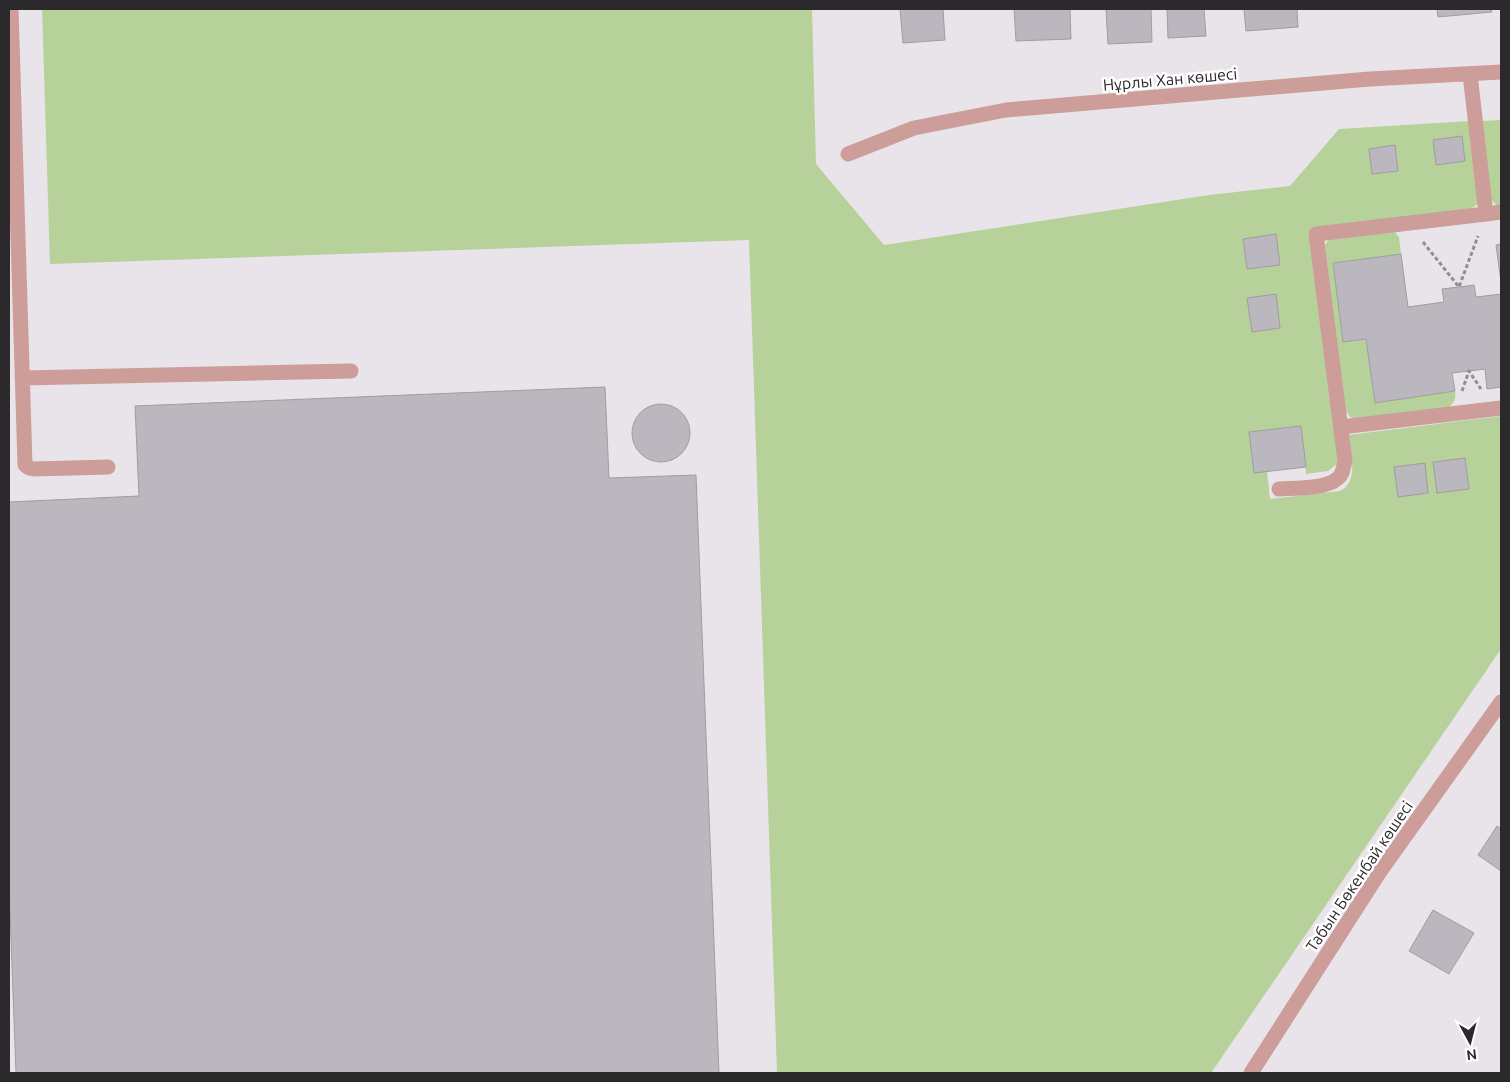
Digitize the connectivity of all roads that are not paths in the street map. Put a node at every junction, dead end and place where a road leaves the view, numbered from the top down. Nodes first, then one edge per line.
1 (10, 9) edge
2 (1501, 72) edge
3 (1470, 74) junction
4 (848, 154) dead end
5 (1501, 212) edge
6 (1486, 214) junction
7 (351, 371) dead end
8 (22, 378) junction
9 (1501, 408) edge
10 (1341, 427) junction
11 (108, 467) dead end
12 (1279, 489) dead end
13 (1501, 702) edge
14 (1251, 1073) edge

1 - 8 street
2 - 3 street, Нұрлы Хан көшесі
3 - 4 street, Нұрлы Хан көшесі
3 - 6 street
5 - 6 street
6 - 10 street
7 - 8 street
8 - 11 street
9 - 10 street
10 - 12 street
13 - 14 street, Табын Бөкенбай көшесі

